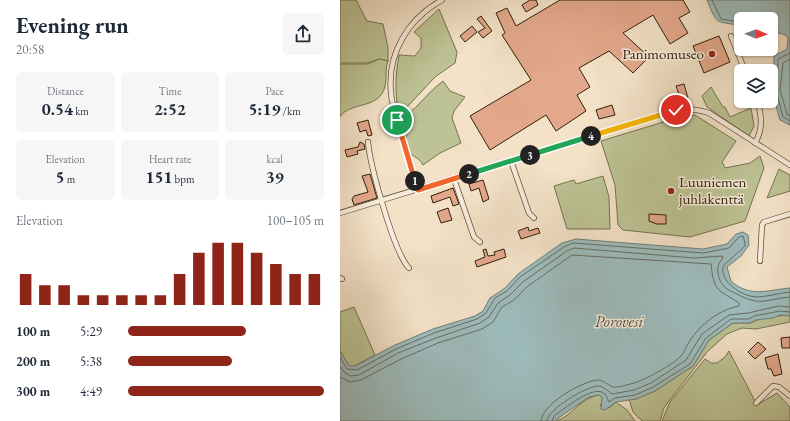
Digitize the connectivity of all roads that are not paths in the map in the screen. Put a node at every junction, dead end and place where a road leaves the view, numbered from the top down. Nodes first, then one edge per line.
1 (442, 0) edge
2 (731, 36) dead end
3 (742, 64) edge
4 (759, 108) edge
5 (368, 142) dead end
6 (755, 143) junction
7 (511, 161) junction
8 (790, 165) edge
9 (454, 179) junction
10 (418, 190) junction
11 (382, 200) junction
12 (340, 213) edge
13 (790, 214) edge
14 (534, 218) dead end
15 (480, 242) dead end
16 (760, 261) dead end
17 (409, 268) dead end
18 (790, 396) edge
19 (756, 403) dead end

1 - 10 street
2 - 3 street
4 - 6 street
5 - 11 street
6 - 7 street
6 - 8 street
7 - 9 street
7 - 14 street
9 - 10 street
9 - 15 street
10 - 11 street
11 - 12 street
11 - 17 street
13 - 16 street
18 - 19 street

